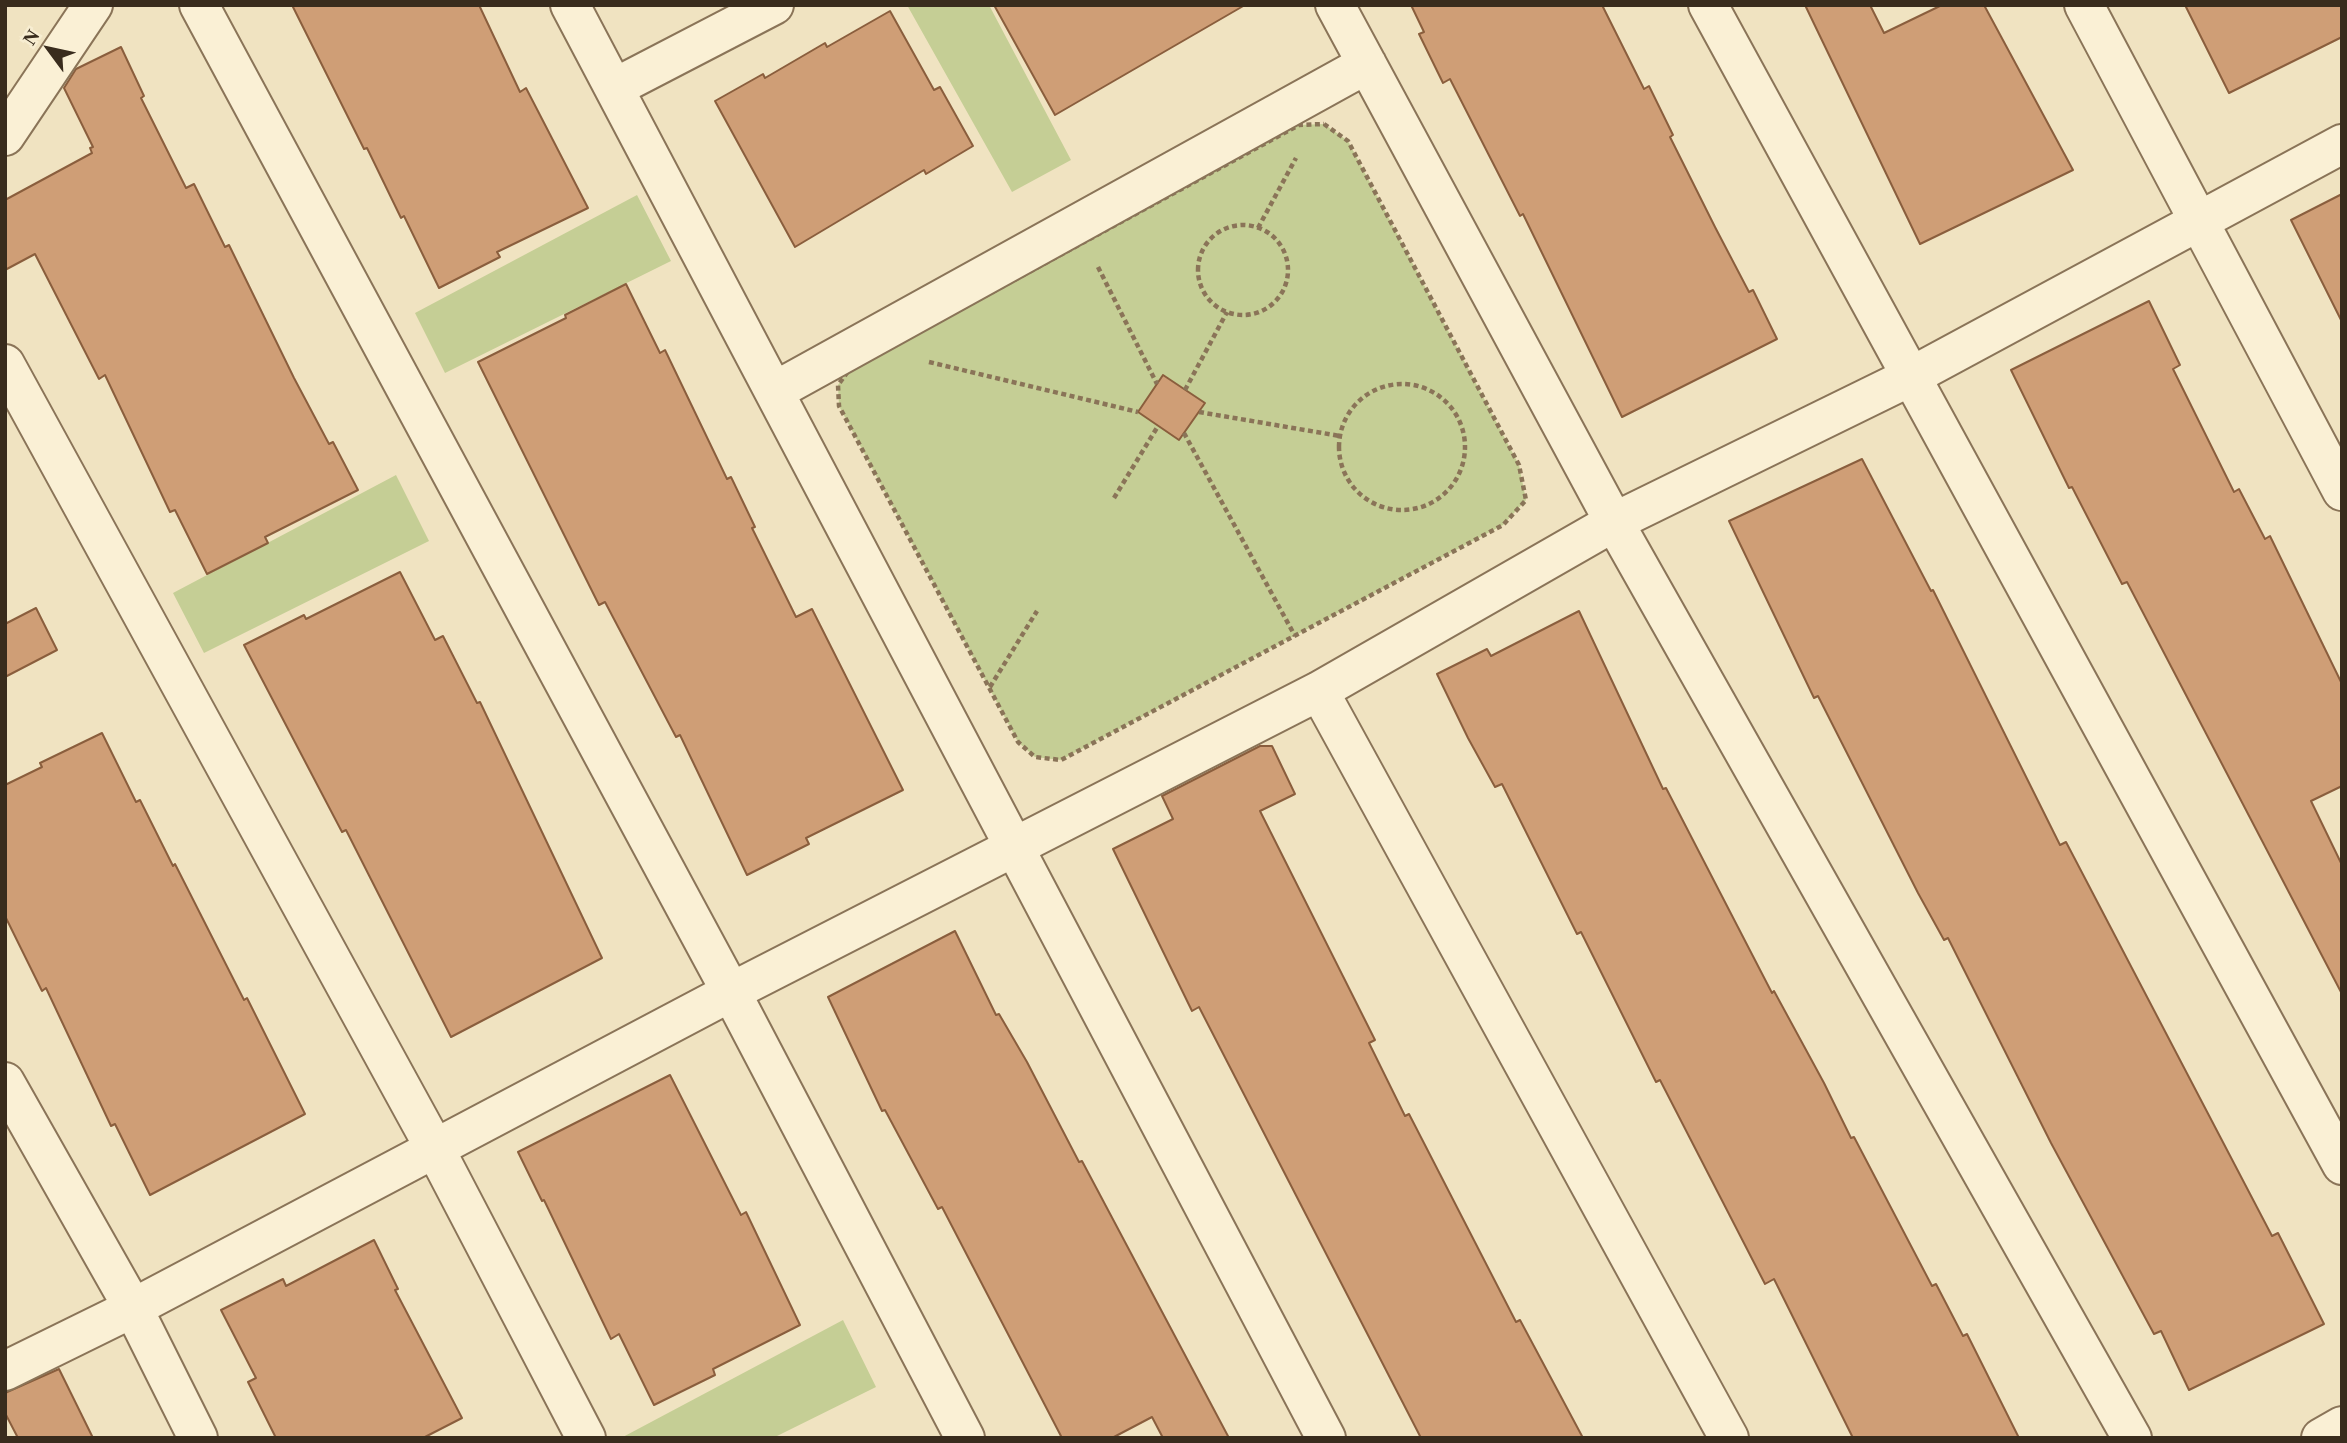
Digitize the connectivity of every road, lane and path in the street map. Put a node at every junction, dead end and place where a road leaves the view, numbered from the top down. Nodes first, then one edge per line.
1 (93, 5) edge
2 (199, 5) edge
3 (570, 5) edge
4 (774, 5) edge
5 (1335, 5) edge
6 (1708, 5) edge
7 (2084, 5) edge
8 (1367, 64) junction
9 (614, 88) junction
10 (1315, 125) junction
11 (5, 136) edge
12 (1308, 136) dead end
13 (2342, 144) edge
14 (1302, 148) dead end
15 (2199, 222) junction
16 (1258, 228) junction
17 (1085, 242) junction
18 (1091, 253) dead end
19 (1097, 265) dead end
20 (1227, 312) junction
21 (884, 351) junction
22 (897, 354) dead end
23 (924, 360) dead end
24 (5, 364) edge
25 (1910, 377) junction
26 (1157, 384) dead end
27 (1185, 390) dead end
28 (775, 391) junction
29 (1138, 412) dead end
30 (1199, 412) dead end
31 (1158, 426) dead end
32 (1184, 432) dead end
33 (1340, 436) junction
34 (2342, 491) edge
35 (1114, 498) dead end
36 (1614, 522) junction
37 (1037, 611) dead end
38 (1296, 636) junction
39 (990, 688) junction
40 (1319, 691) junction
41 (1015, 846) junction
42 (731, 992) junction
43 (5, 1082) edge
44 (434, 1147) junction
45 (2342, 1164) edge
46 (133, 1308) junction
47 (5, 1371) edge
48 (2342, 1426) edge
49 (198, 1438) edge
50 (586, 1438) edge
51 (965, 1438) edge
52 (1326, 1438) edge
53 (1729, 1438) edge
54 (2132, 1438) edge
55 (2321, 1438) edge

1 - 11 street
2 - 42 street
3 - 9 street
4 - 9 street
5 - 8 street
6 - 25 street
7 - 15 street
8 - 28 street
8 - 36 street
9 - 28 street
10 - 12 path
10 - 17 path
10 - 38 path
13 - 15 street
14 - 16 path
15 - 25 street
15 - 34 street
16 - 20 path
16 - 20 path
17 - 18 path
17 - 21 path
19 - 26 path
20 - 27 path
21 - 22 path
21 - 39 path
23 - 29 path
24 - 44 street
25 - 36 street
25 - 45 street
28 - 41 street
30 - 33 path
31 - 35 path
32 - 38 path
33 - 33 path
36 - 40 street
36 - 54 street
37 - 39 path
38 - 39 path
40 - 41 street
40 - 53 street
41 - 42 street
41 - 52 street
42 - 44 street
42 - 51 street
43 - 46 street
44 - 46 street
44 - 50 street
46 - 47 street
46 - 49 street
48 - 55 street

